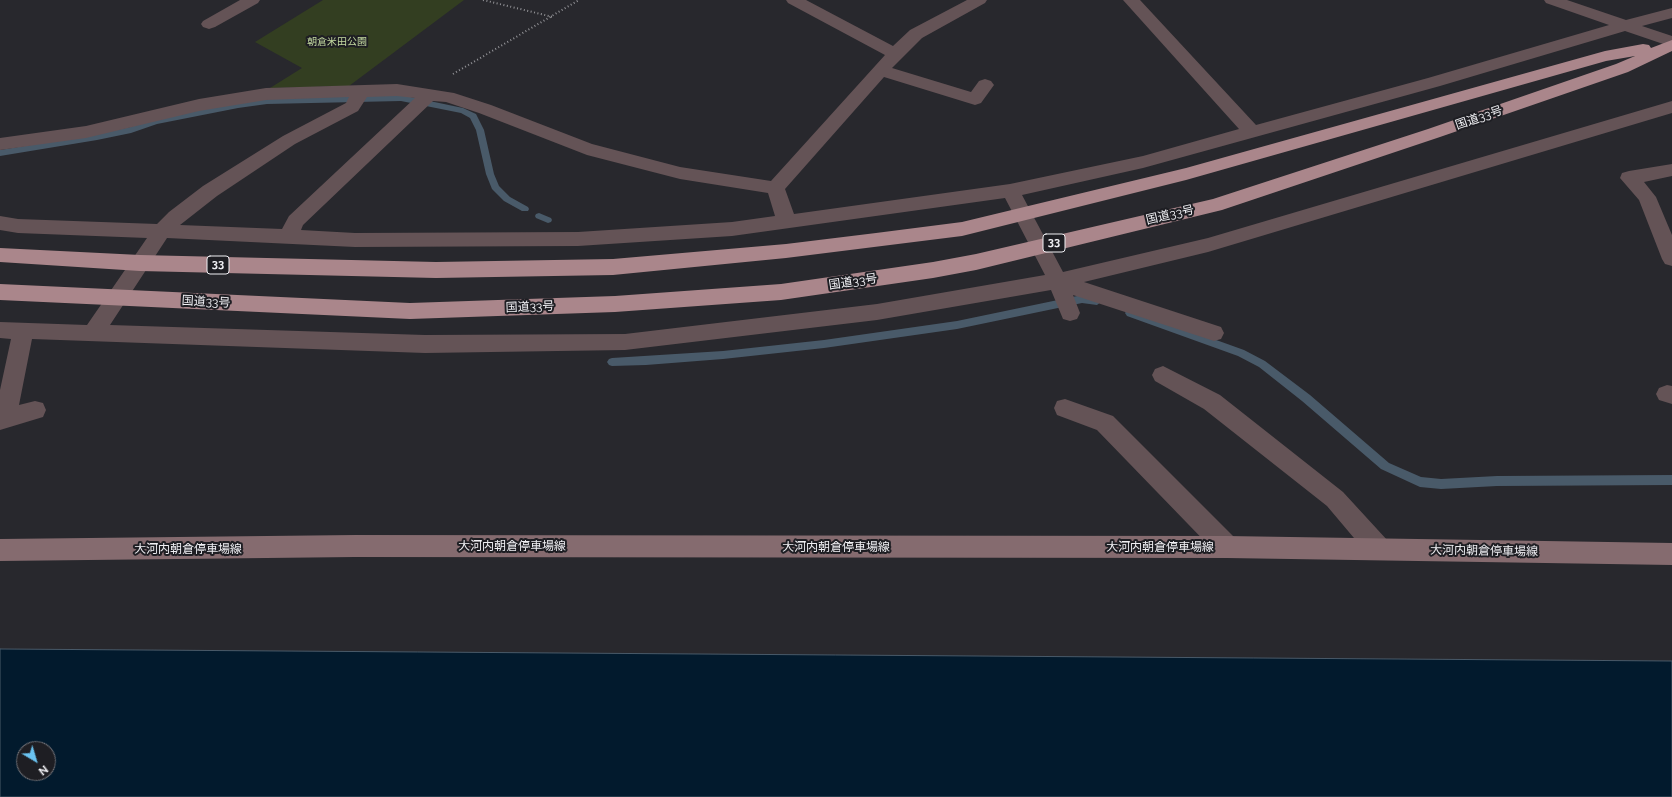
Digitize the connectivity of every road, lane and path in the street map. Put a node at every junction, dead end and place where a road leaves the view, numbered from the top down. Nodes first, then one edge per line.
1 (252, 0) edge
2 (483, 0) edge
3 (580, 0) edge
4 (794, 0) edge
5 (979, 0) edge
6 (1131, 0) edge
7 (1552, 0) edge
8 (1672, 13) edge
9 (553, 17) junction
10 (209, 24) dead end
11 (1624, 26) junction
12 (1672, 44) edge
13 (895, 54) junction
14 (881, 70) junction
15 (985, 85) dead end
16 (358, 97) junction
17 (423, 97) junction
18 (1672, 107) edge
19 (1252, 132) junction
20 (0, 144) edge
21 (1672, 170) edge
22 (775, 188) junction
23 (1010, 191) junction
24 (1022, 214) junction
25 (787, 222) junction
26 (0, 224) edge
27 (162, 231) junction
28 (288, 237) junction
29 (1039, 246) junction
30 (0, 255) edge
31 (1672, 259) edge
32 (140, 263) junction
33 (1058, 281) junction
34 (0, 292) edge
35 (117, 298) junction
36 (1070, 313) dead end
37 (0, 330) edge
38 (23, 331) junction
39 (93, 333) junction
40 (1214, 333) dead end
41 (1163, 375) dead end
42 (1065, 408) dead end
43 (35, 410) dead end
44 (3, 419) edge
45 (1227, 547) junction
46 (1379, 548) junction
47 (0, 550) edge
48 (1672, 554) edge

1 - 10 street
2 - 9 path
3 - 9 path
4 - 13 street
5 - 13 street
6 - 19 street
7 - 11 street
8 - 11 street
9 - 17 path
11 - 12 street
11 - 19 street
12 - 24 highway, 国道33号 / 33
12 - 29 highway, 国道33号 / 33
13 - 14 street
14 - 15 street
14 - 22 street
16 - 17 street
16 - 20 street
16 - 27 street
17 - 22 street
17 - 28 street
18 - 33 street
19 - 23 street
21 - 31 street
22 - 25 street
23 - 24 street
23 - 25 street
24 - 29 street
24 - 32 highway, 国道33号 / 33
25 - 28 street
26 - 27 street
27 - 28 street
27 - 32 street
29 - 33 street
29 - 35 highway, 国道33号 / 33
30 - 32 highway, 国道33号 / 33
32 - 35 street
33 - 36 street
33 - 39 street
33 - 40 street
34 - 35 highway, 国道33号 / 33
35 - 39 street
37 - 38 street
38 - 39 street
38 - 44 street
41 - 46 street
42 - 45 street
43 - 44 street
45 - 46 main road, 大河内朝倉停車場線
45 - 47 main road, 大河内朝倉停車場線
46 - 48 main road, 大河内朝倉停車場線

